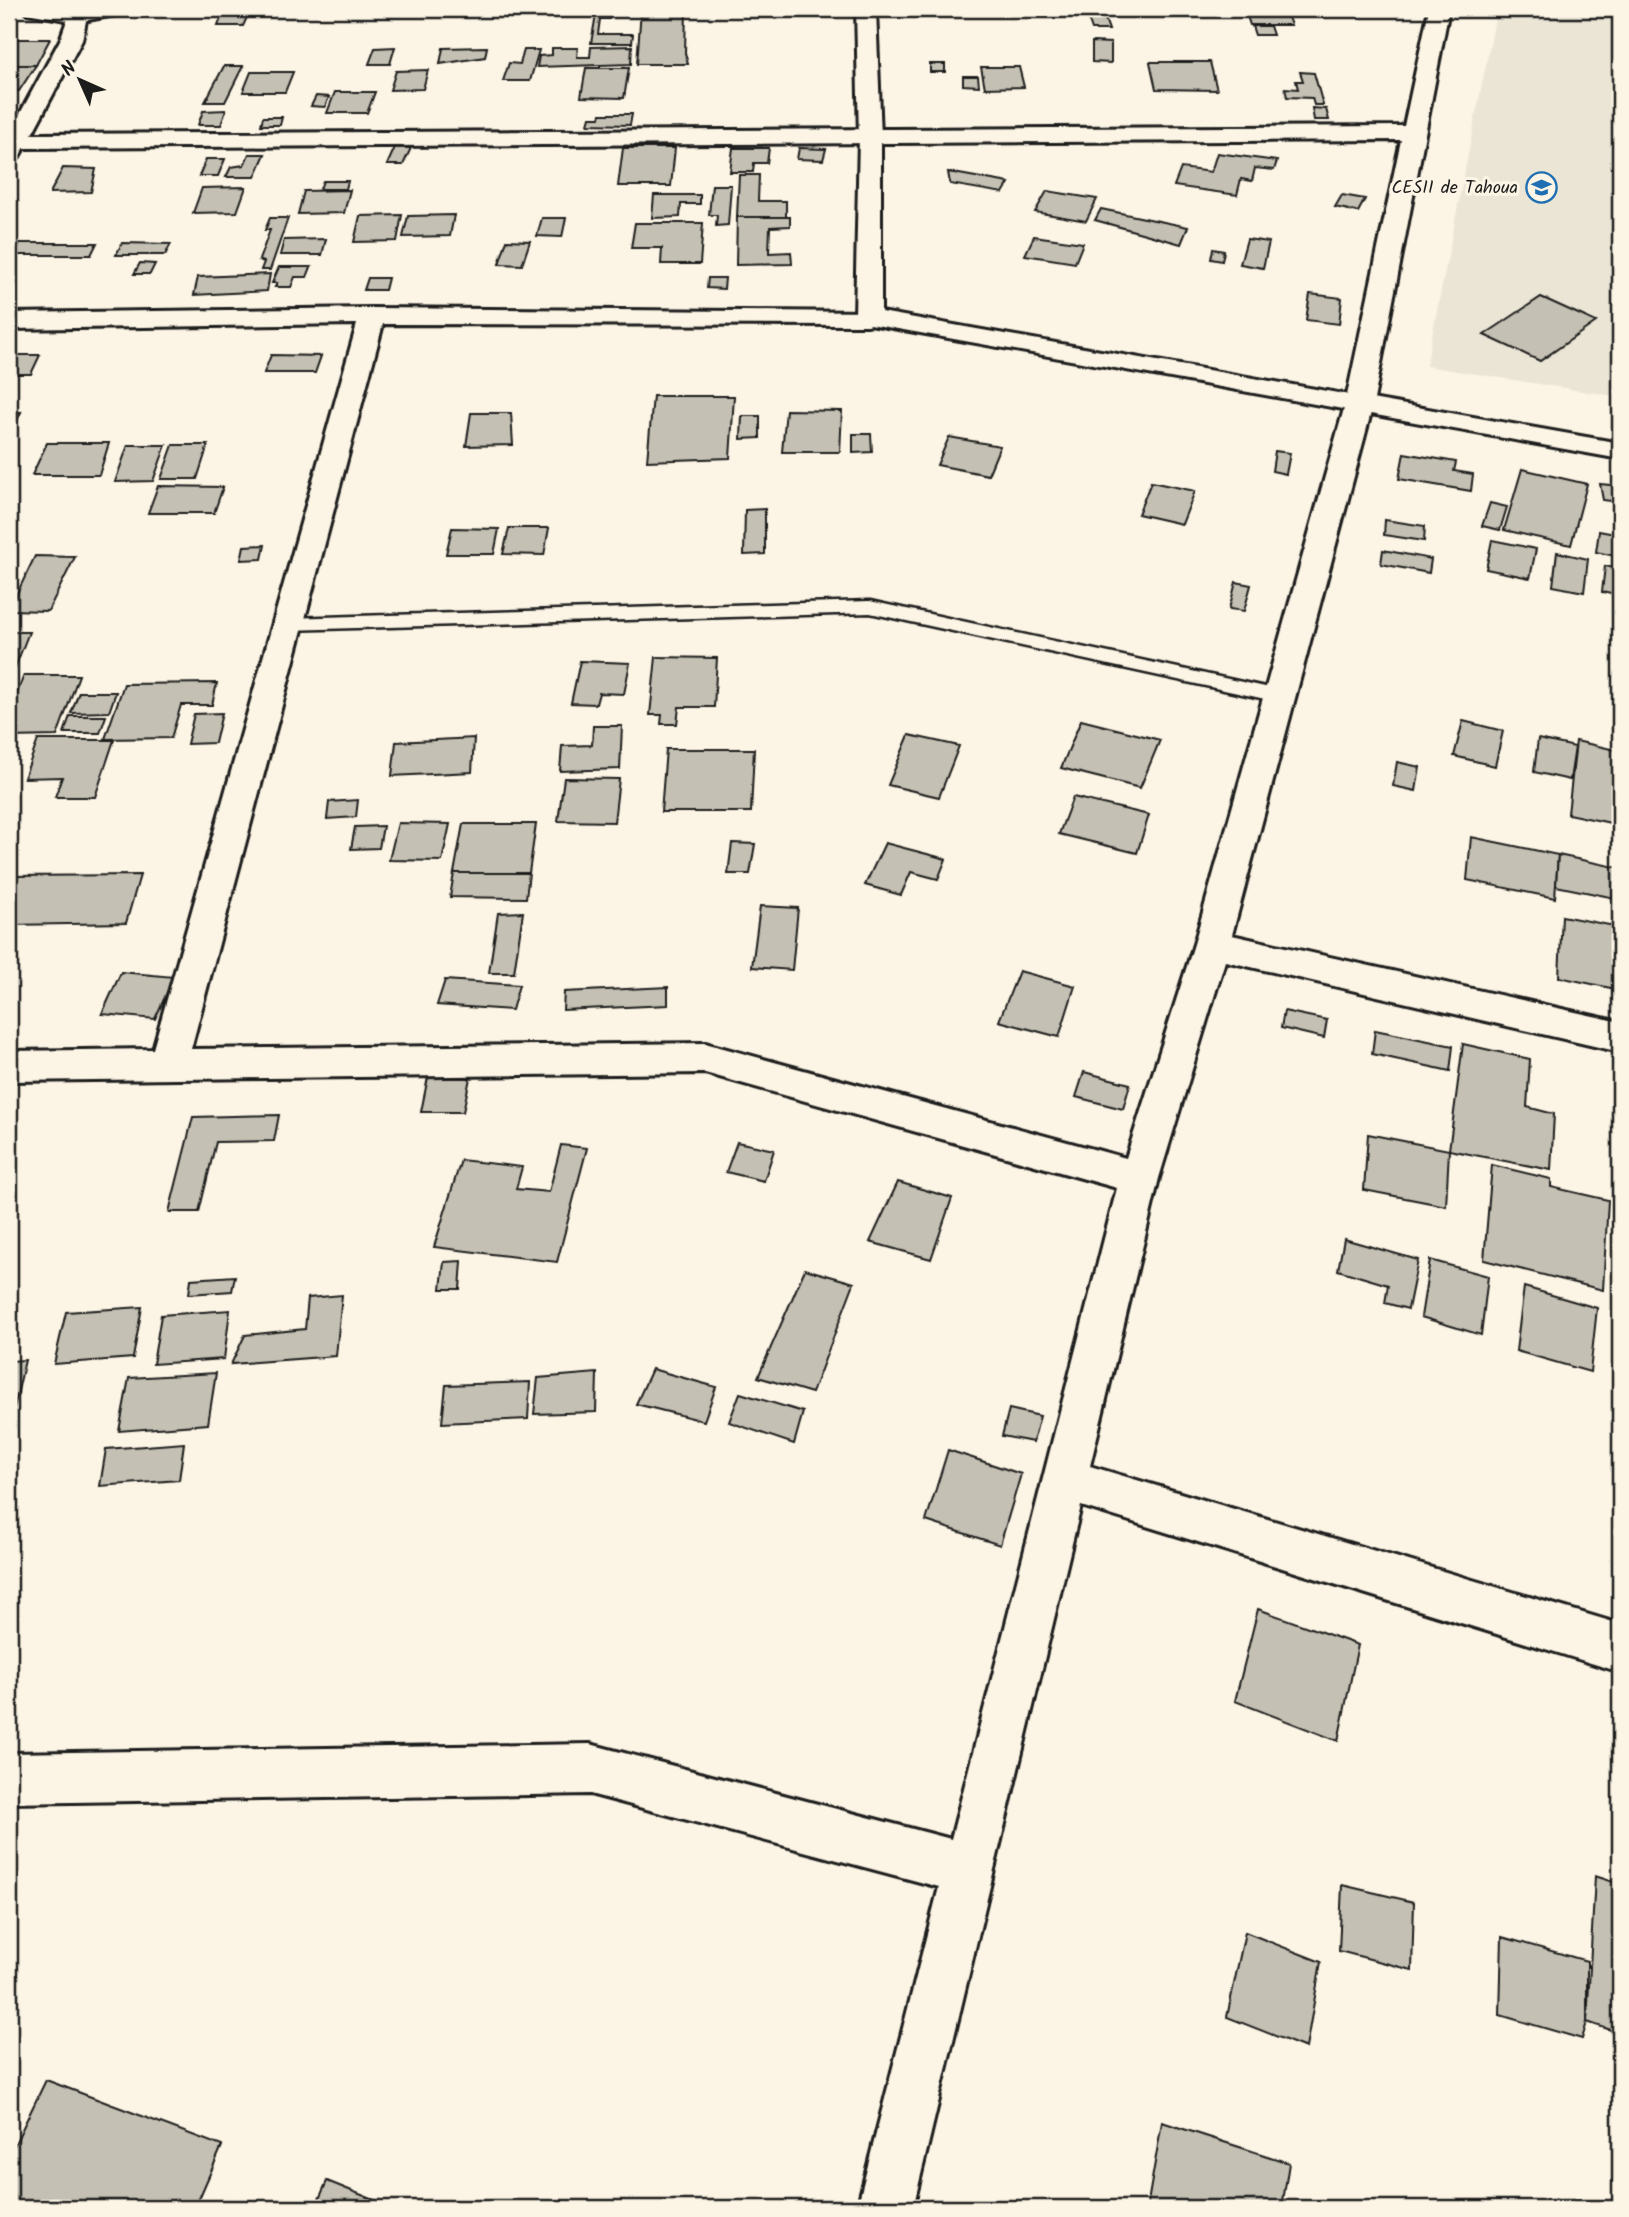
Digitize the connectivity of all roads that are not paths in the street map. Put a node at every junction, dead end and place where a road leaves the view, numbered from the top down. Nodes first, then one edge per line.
1 (34, 9) edge
2 (120, 9) edge
3 (866, 9) edge
4 (1439, 9) edge
5 (77, 16) junction
6 (1414, 134) junction
7 (870, 138) junction
8 (11, 146) edge
9 (372, 316) junction
10 (868, 317) junction
11 (9, 321) edge
12 (1359, 405) junction
13 (1620, 451) edge
14 (288, 624) junction
15 (1279, 696) junction
16 (1212, 944) junction
17 (1620, 1037) edge
18 (168, 1064) junction
19 (9, 1066) edge
20 (1139, 1178) junction
21 (1065, 1480) junction
22 (1620, 1648) edge
23 (9, 1778) edge
24 (968, 1869) junction
25 (885, 2208) edge

1 - 5 street
2 - 5 street
3 - 7 street
4 - 6 street
5 - 8 street
6 - 7 street
6 - 12 street
7 - 8 street
7 - 10 street
9 - 10 street
9 - 11 street
9 - 14 street
10 - 12 street
12 - 13 street
12 - 15 street
14 - 15 lane
14 - 18 street
15 - 16 street
16 - 17 street
16 - 20 street
18 - 19 street
18 - 20 street
20 - 21 street
21 - 22 street
21 - 24 street
23 - 24 street
24 - 25 street

